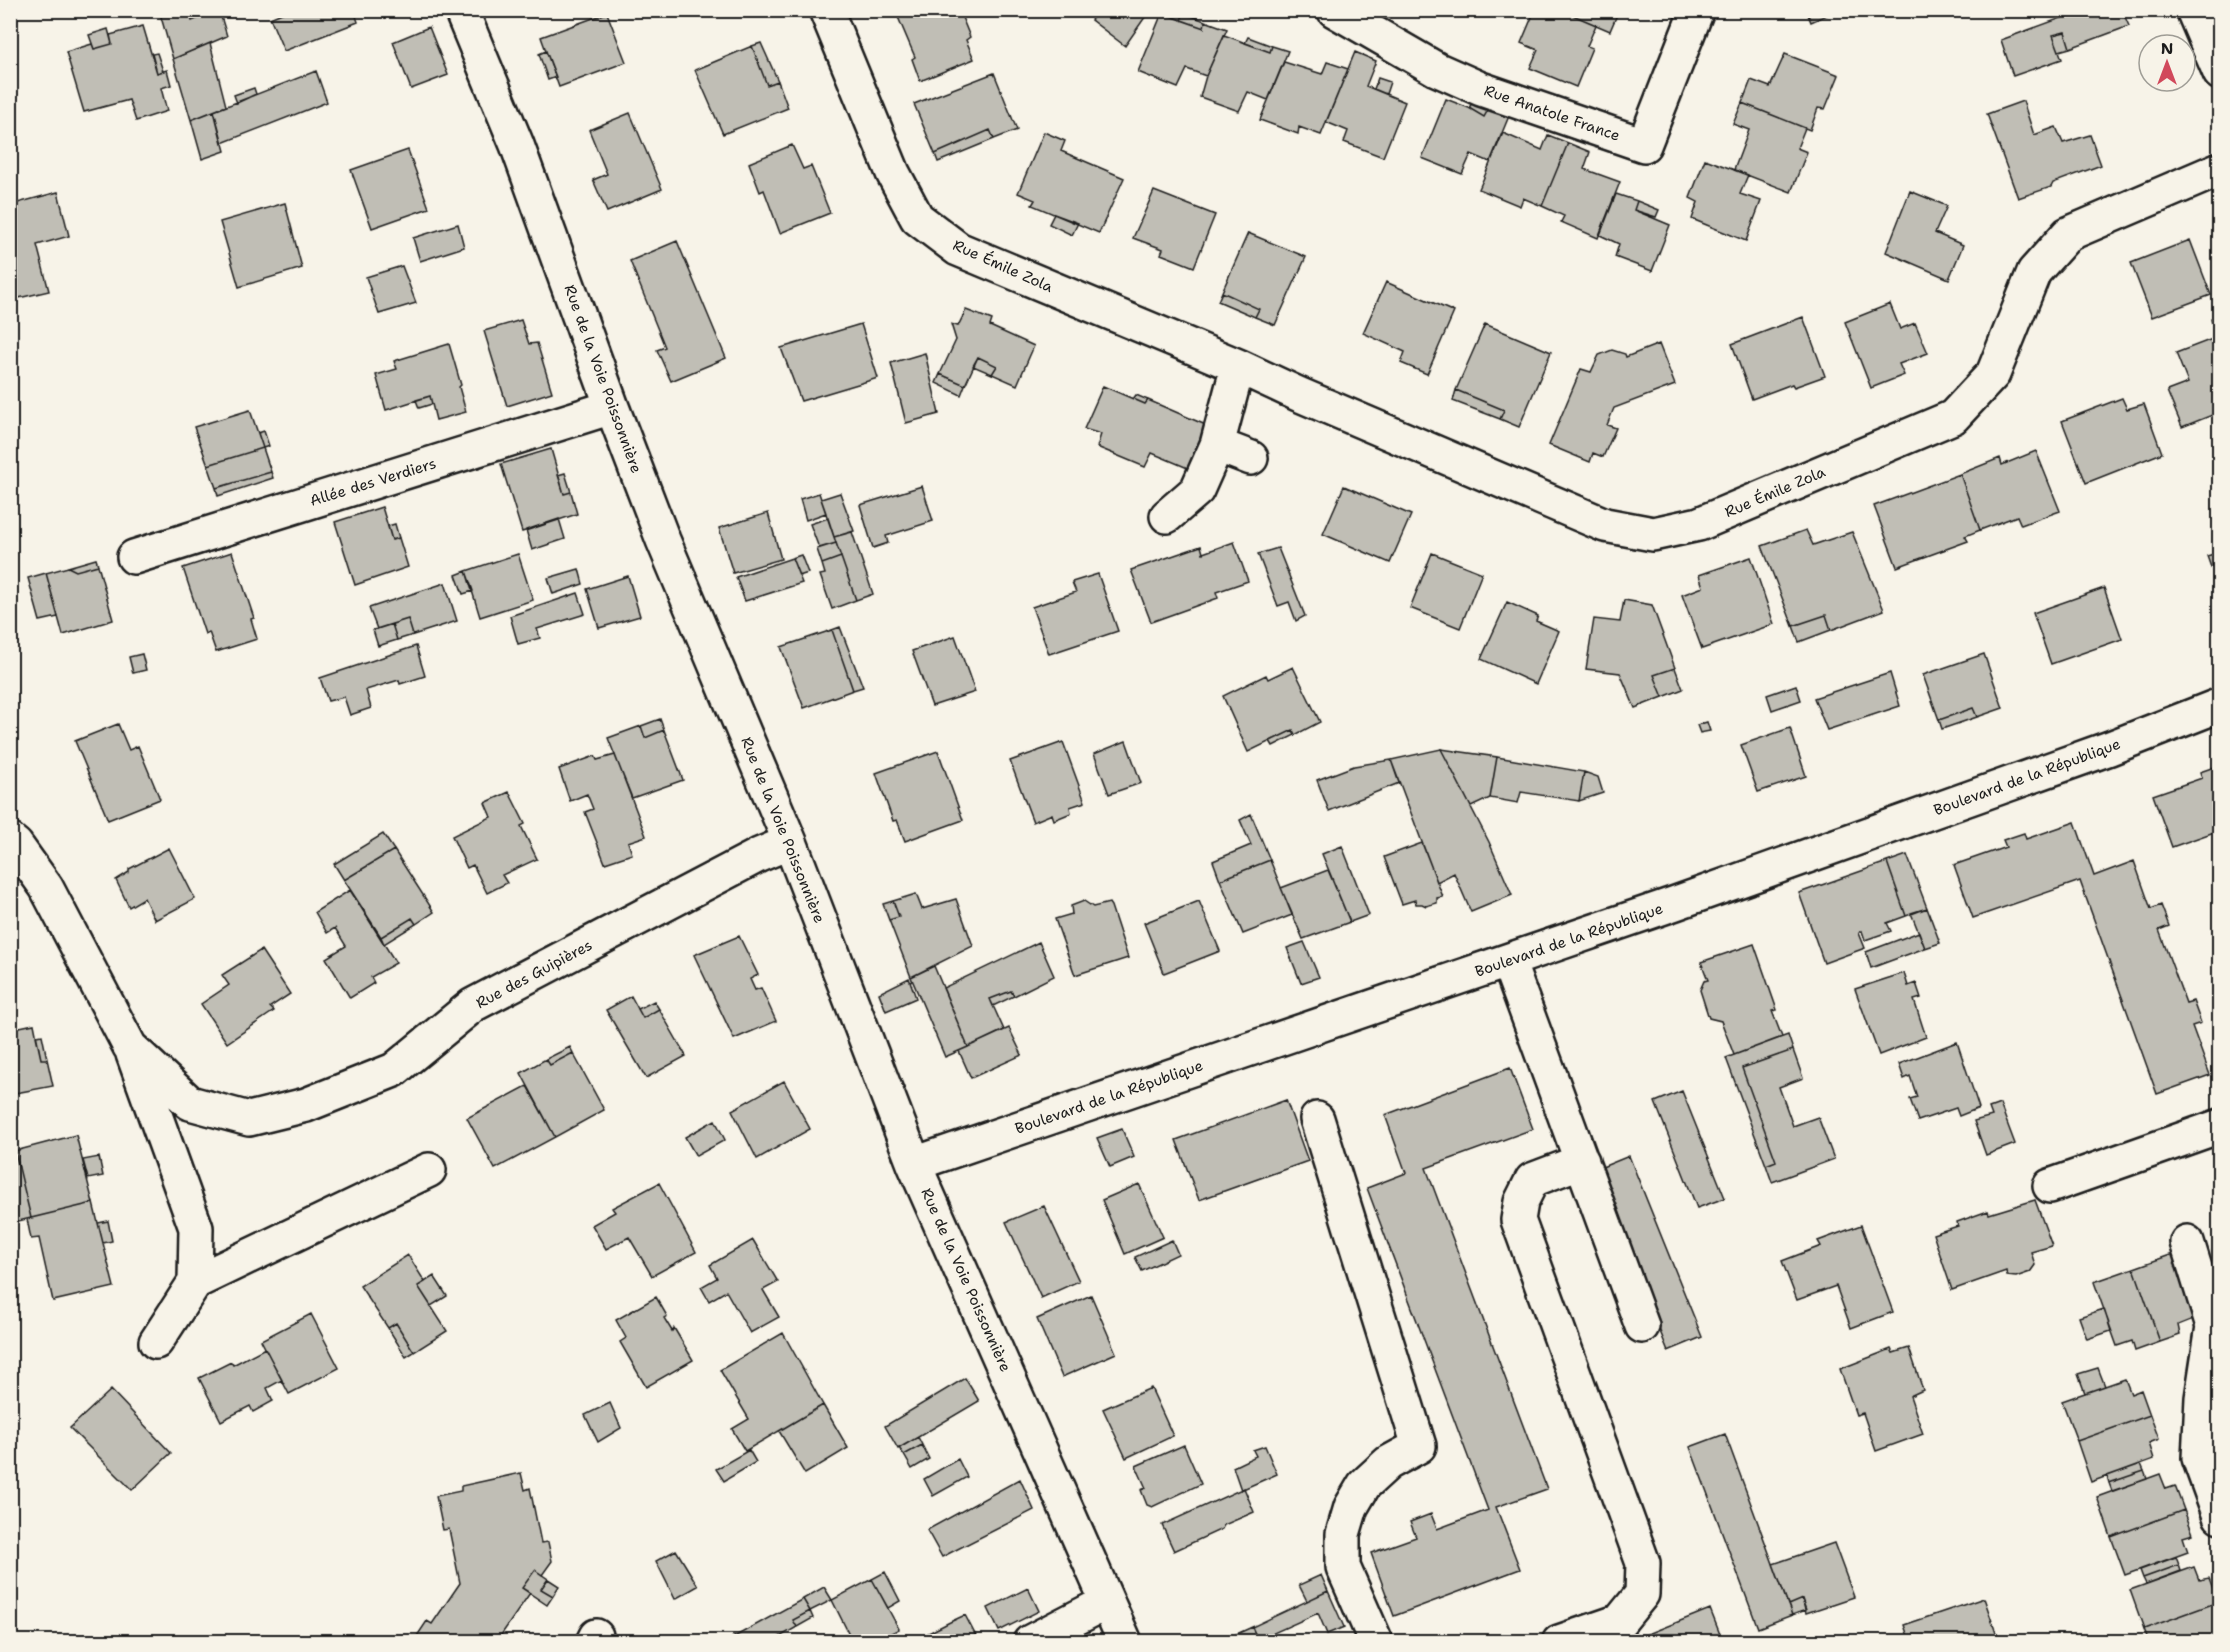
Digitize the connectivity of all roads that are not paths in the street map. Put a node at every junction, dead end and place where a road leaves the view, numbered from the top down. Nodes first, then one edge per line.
1 (461, 10) edge
2 (826, 10) edge
3 (1334, 10) edge
4 (1697, 10) edge
5 (2193, 10) edge
6 (2220, 73) edge
7 (2220, 169) edge
8 (1238, 366) junction
9 (612, 407) junction
10 (1217, 445) junction
11 (1251, 458) dead end
12 (1167, 516) dead end
13 (134, 557) dead end
14 (2220, 705) edge
15 (10, 840) edge
16 (790, 842) junction
17 (1508, 961) junction
18 (130, 1047) junction
19 (1317, 1119) dead end
20 (2220, 1126) edge
21 (1582, 1161) junction
22 (914, 1164) junction
23 (429, 1170) dead end
24 (2050, 1186) dead end
25 (2187, 1242) dead end
26 (195, 1282) junction
27 (1642, 1326) dead end
28 (156, 1342) dead end
29 (2220, 1516) edge
30 (1107, 1602) junction
31 (1568, 1640) edge
32 (1030, 1641) edge
33 (1125, 1641) edge
34 (1376, 1641) edge

1 - 9 street, Rue de la Voie Poissonnière
2 - 8 street, Rue Émile Zola
3 - 4 street, Rue Anatole France
5 - 6 street
7 - 8 street, Rue Émile Zola
8 - 10 street
9 - 13 street, Allée des Verdiers
9 - 16 street, Rue de la Voie Poissonnière
10 - 11 street
10 - 12 street
14 - 17 street, Boulevard de la République
15 - 18 street, Rue des Guipières
16 - 18 street, Rue des Guipières
16 - 22 street, Rue de la Voie Poissonnière
17 - 21 street
17 - 22 street, Boulevard de la République
18 - 26 street, Rue des Guipières
19 - 34 street
20 - 24 street
21 - 27 street
21 - 31 street
22 - 30 street, Rue de la Voie Poissonnière
23 - 26 street
25 - 29 street
26 - 28 street
30 - 32 street
30 - 33 street, Rue de la Voie Poissonnière

